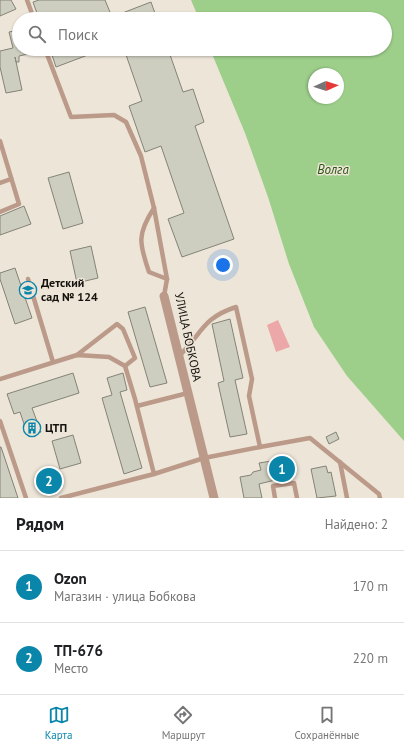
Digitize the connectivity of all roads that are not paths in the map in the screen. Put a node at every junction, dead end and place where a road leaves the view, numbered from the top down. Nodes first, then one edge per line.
1 (27, 0) edge
2 (31, 12) edge
3 (48, 56) edge
4 (0, 141) edge
5 (11, 179) junction
6 (0, 183) edge
7 (154, 208) junction
8 (0, 212) edge
9 (28, 279) dead end
10 (167, 279) junction
11 (164, 296) joint
12 (77, 356) junction
13 (179, 356) junction
14 (53, 362) junction
15 (124, 366) junction
16 (0, 379) edge
17 (188, 393) junction
18 (137, 406) junction
19 (0, 421) edge
20 (260, 446) junction
21 (204, 458) junction
22 (340, 462) junction
23 (154, 474) junction
24 (26, 498) edge
25 (61, 498) edge
26 (214, 498) edge
27 (275, 498) edge
28 (297, 498) edge
29 (347, 498) edge
30 (380, 498) edge

1 - 2 lane
3 - 7 lane, УЛИЦА БОБКОВА
4 - 5 lane
5 - 6 lane
5 - 8 lane
7 - 10 lane, УЛИЦА БОБКОВА
7 - 10 lane
9 - 14 lane
10 - 11 lane, УЛИЦА БОБКОВА
11 - 13 street, УЛИЦА БОБКОВА
12 - 14 lane
12 - 15 lane
12 - 15 lane
13 - 17 street, УЛИЦА БОБКОВА
13 - 20 lane
14 - 16 lane
15 - 18 lane
17 - 18 lane
17 - 21 street, УЛИЦА БОБКОВА
18 - 23 lane
19 - 24 lane
20 - 21 lane
20 - 22 lane
21 - 23 lane
21 - 26 street, УЛИЦА БОБКОВА
22 - 29 lane
22 - 30 lane
23 - 25 lane
27 - 28 lane

